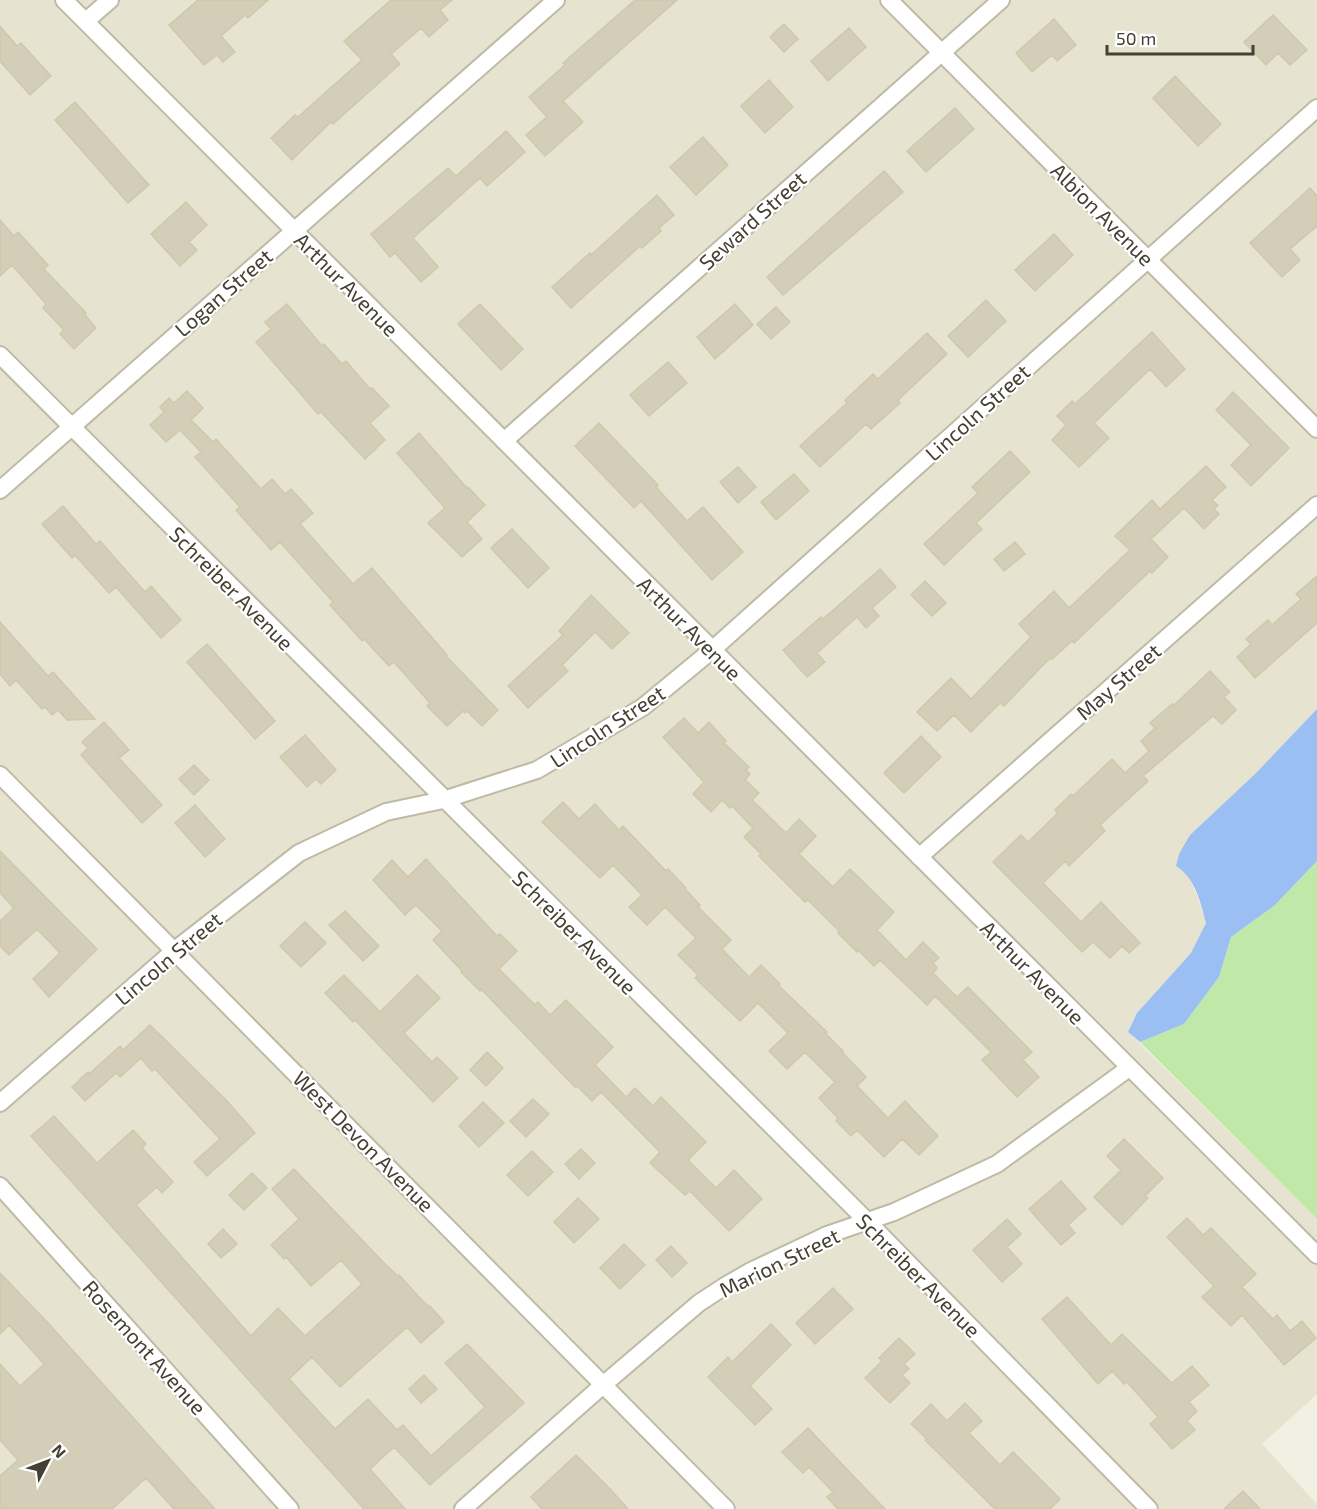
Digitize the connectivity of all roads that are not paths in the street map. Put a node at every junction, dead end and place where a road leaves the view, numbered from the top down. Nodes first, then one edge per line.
1 (64, 0) edge
2 (110, 0) edge
3 (556, 0) edge
4 (889, 0) edge
5 (1001, 0) edge
6 (86, 21) junction
7 (942, 52) junction
8 (1317, 108) edge
9 (294, 230) junction
10 (1148, 259) junction
11 (0, 356) edge
12 (70, 426) junction
13 (1317, 429) edge
14 (504, 441) junction
15 (0, 490) edge
16 (1317, 505) edge
17 (712, 650) junction
18 (0, 775) edge
19 (443, 800) junction
20 (919, 857) junction
21 (175, 950) junction
22 (1129, 1068) junction
23 (0, 1103) edge
24 (0, 1186) edge
25 (867, 1221) junction
26 (1317, 1255) edge
27 (603, 1385) junction
28 (290, 1509) edge
29 (464, 1509) edge
30 (726, 1509) edge
31 (1149, 1509) edge

1 - 6 street, Arthur Avenue
2 - 6 street
3 - 9 street, Logan Street
4 - 7 street, Albion Avenue
5 - 7 street, Seward Street
6 - 9 street, Arthur Avenue
7 - 10 street, Albion Avenue
7 - 14 street, Seward Street
8 - 10 street, Lincoln Street
9 - 12 street, Logan Street
9 - 14 street, Arthur Avenue
10 - 13 street, Albion Avenue
10 - 17 street, Lincoln Street
11 - 12 street, Schreiber Avenue
12 - 15 street, Logan Street
12 - 19 street, Schreiber Avenue
14 - 17 street, Arthur Avenue
16 - 20 street, May Street
17 - 19 street, Lincoln Street
17 - 20 street, Arthur Avenue
18 - 21 street, West Devon Avenue
19 - 21 street, Lincoln Street
19 - 25 street, Schreiber Avenue
20 - 22 street, Arthur Avenue
21 - 23 street, Lincoln Street
21 - 27 street, West Devon Avenue
22 - 25 street, Marion Street
22 - 26 street, Arthur Avenue
24 - 28 street, Rosemont Avenue
25 - 27 street, Marion Street
25 - 31 street, Schreiber Avenue
27 - 29 street, Marion Street
27 - 30 street, West Devon Avenue

